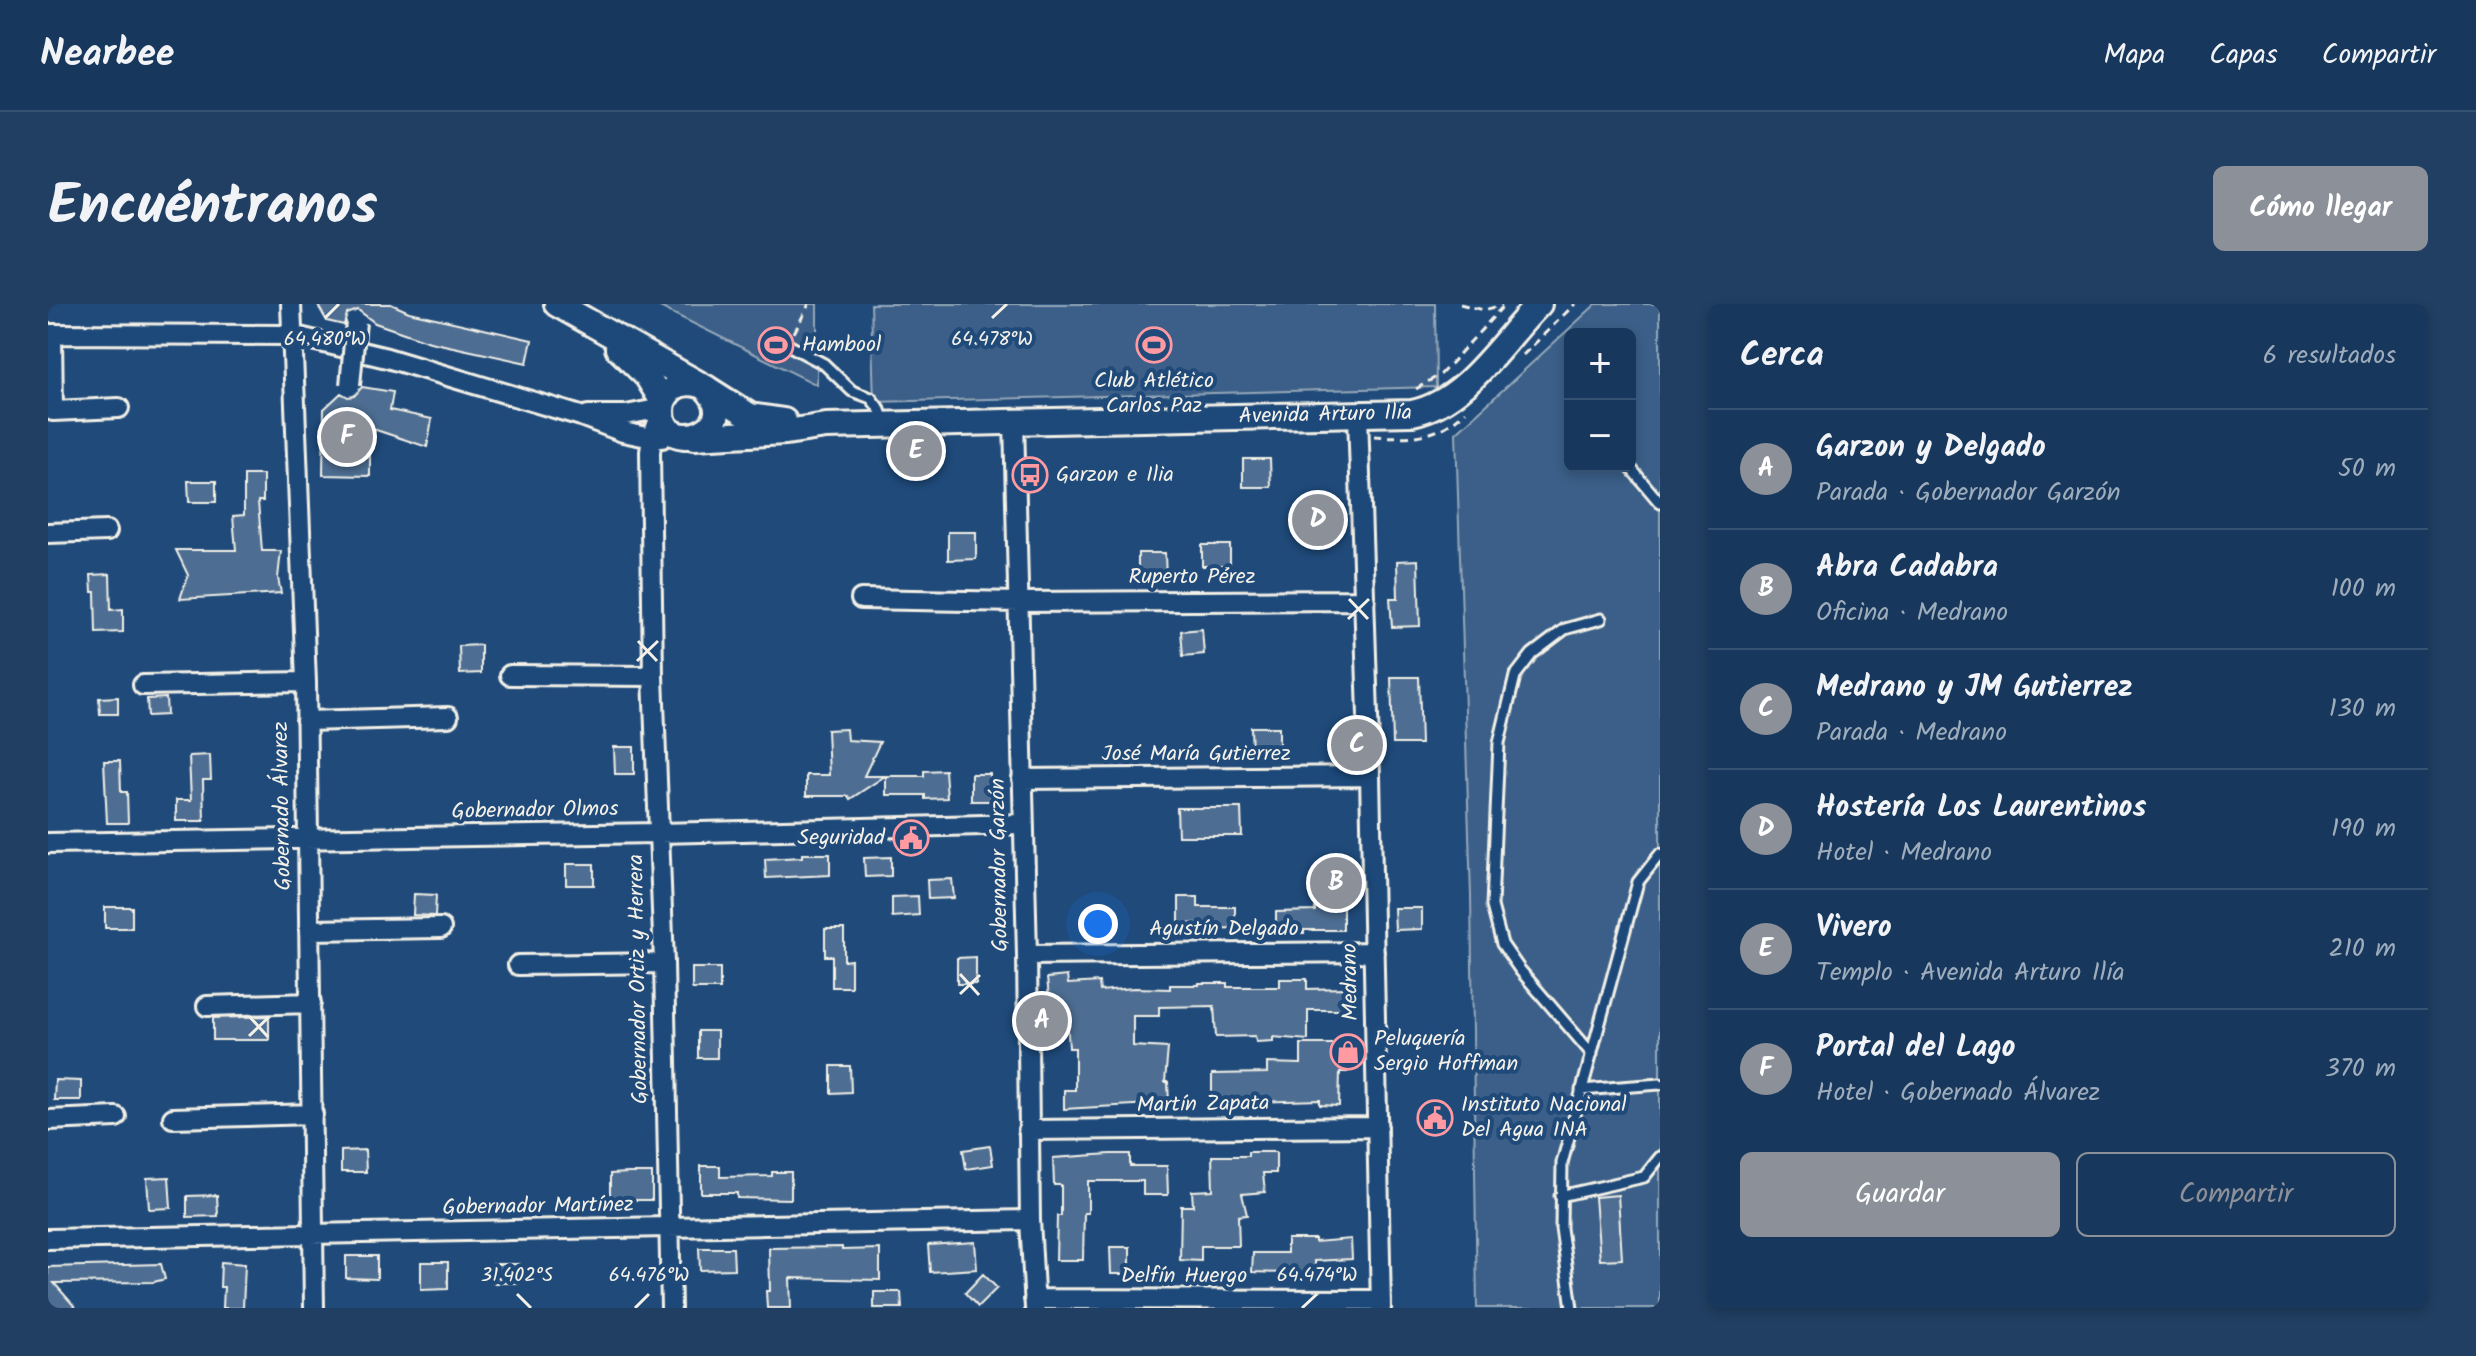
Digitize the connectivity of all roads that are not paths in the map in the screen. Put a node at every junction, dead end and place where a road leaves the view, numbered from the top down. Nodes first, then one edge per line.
1 (291, 304) edge
2 (557, 304) edge
3 (1539, 304) edge
4 (356, 322) dead end
5 (596, 327) junction
6 (50, 334) edge
7 (291, 335) junction
8 (788, 345) road end
9 (350, 385) dead end
10 (703, 387) junction
11 (662, 407) junction
12 (119, 408) dead end
13 (1358, 415) junction
14 (581, 416) junction
15 (1014, 420) junction
16 (885, 424) junction
17 (826, 426) junction
18 (688, 437) junction
19 (652, 438) junction
20 (1634, 472) edge
21 (1660, 503) edge
22 (107, 531) dead end
23 (48, 533) edge
24 (861, 599) dead end
25 (1365, 600) junction
26 (1019, 602) junction
27 (1601, 619) dead end
28 (510, 675) dead end
29 (653, 676) junction
30 (306, 682) junction
31 (143, 685) dead end
32 (448, 717) dead end
33 (306, 721) junction
34 (1370, 776) junction
35 (1022, 779) junction
36 (1023, 824) junction
37 (659, 833) junction
38 (308, 837) junction
39 (48, 843) edge
40 (1660, 854) edge
41 (441, 928) dead end
42 (309, 930) junction
43 (1374, 952) junction
44 (1027, 955) junction
45 (664, 963) junction
46 (518, 965) dead end
47 (311, 1003) junction
48 (207, 1006) dead end
49 (1592, 1054) junction
50 (1660, 1084) edge
51 (1581, 1090) junction
52 (313, 1114) junction
53 (116, 1117) dead end
54 (173, 1118) dead end
55 (48, 1120) edge
56 (1378, 1127) junction
57 (1028, 1130) junction
58 (1660, 1157) edge
59 (1560, 1196) junction
60 (1030, 1220) junction
61 (669, 1229) junction
62 (313, 1235) junction
63 (48, 1239) edge
64 (1034, 1304) edge
65 (1381, 1304) edge
66 (314, 1308) edge
67 (671, 1308) edge
68 (1572, 1308) edge

1 - 7 street, Gobernado Álvarez
2 - 5 main road, Avenida Arturo Ilía
3 - 13 main road, Avenida Arturo Ilía
4 - 9 street, bridge
5 - 10 main road, Avenida Arturo Ilía
5 - 11 main road, Avenida Arturo Ilía
6 - 7 street
6 - 12 street
7 - 14 street
7 - 30 street, Gobernado Álvarez
8 - 16 lane
10 - 11 main road
10 - 17 main road, Avenida Arturo Ilía
10 - 18 main road
11 - 14 street
11 - 18 main road
11 - 19 street, Gobernador Ortiz y Herrera
13 - 15 main road, Avenida Arturo Ilía
13 - 25 street, Medrano
14 - 19 street
15 - 16 main road, Avenida Arturo Ilía
15 - 26 street, Gobernador Garzón
16 - 17 main road, Avenida Arturo Ilía
17 - 18 main road, Avenida Arturo Ilía
18 - 19 street
19 - 29 street, Gobernador Ortiz y Herrera
20 - 21 lane
22 - 23 street
24 - 26 street, Ruperto Pérez
25 - 26 street, Ruperto Pérez
25 - 34 street, Medrano
26 - 35 street, Gobernador Garzón
27 - 49 lane
28 - 29 street
29 - 37 street, Gobernador Ortiz y Herrera
30 - 31 street
30 - 33 street, Gobernado Álvarez
32 - 33 street
33 - 38 street, Gobernado Álvarez
34 - 35 street, José María Gutierrez
34 - 43 street, Medrano
35 - 36 street, Gobernador Garzón
36 - 37 street, Gobernador Olmos
36 - 44 street, Gobernador Garzón
37 - 38 street, Gobernador Olmos
37 - 45 street, Gobernador Ortiz y Herrera
38 - 39 street, Gobernador Olmos
38 - 42 street, Gobernado Álvarez
40 - 49 lane
41 - 42 street
42 - 47 street, Gobernado Álvarez
43 - 44 street, Agustín Delgado
43 - 56 street, Medrano
44 - 57 street, Gobernador Garzón
45 - 46 street
45 - 61 street, Gobernador Ortiz y Herrera
47 - 48 street
47 - 52 street, Gobernado Álvarez
49 - 51 lane
50 - 51 lane
51 - 59 lane
52 - 54 street
52 - 62 street, Gobernado Álvarez
53 - 55 street
56 - 57 street, Martín Zapata
56 - 65 street, Medrano
57 - 60 street, Gobernador Garzón
58 - 59 lane
59 - 68 lane
60 - 61 street, Gobernador Martínez
60 - 64 street, Gobernador Garzón
61 - 62 street, Gobernador Martínez
61 - 67 street, Gobernador Ortiz y Herrera
62 - 63 street, Gobernador Martínez
62 - 66 street, Gobernado Álvarez
64 - 65 street, Delfín Huergo

